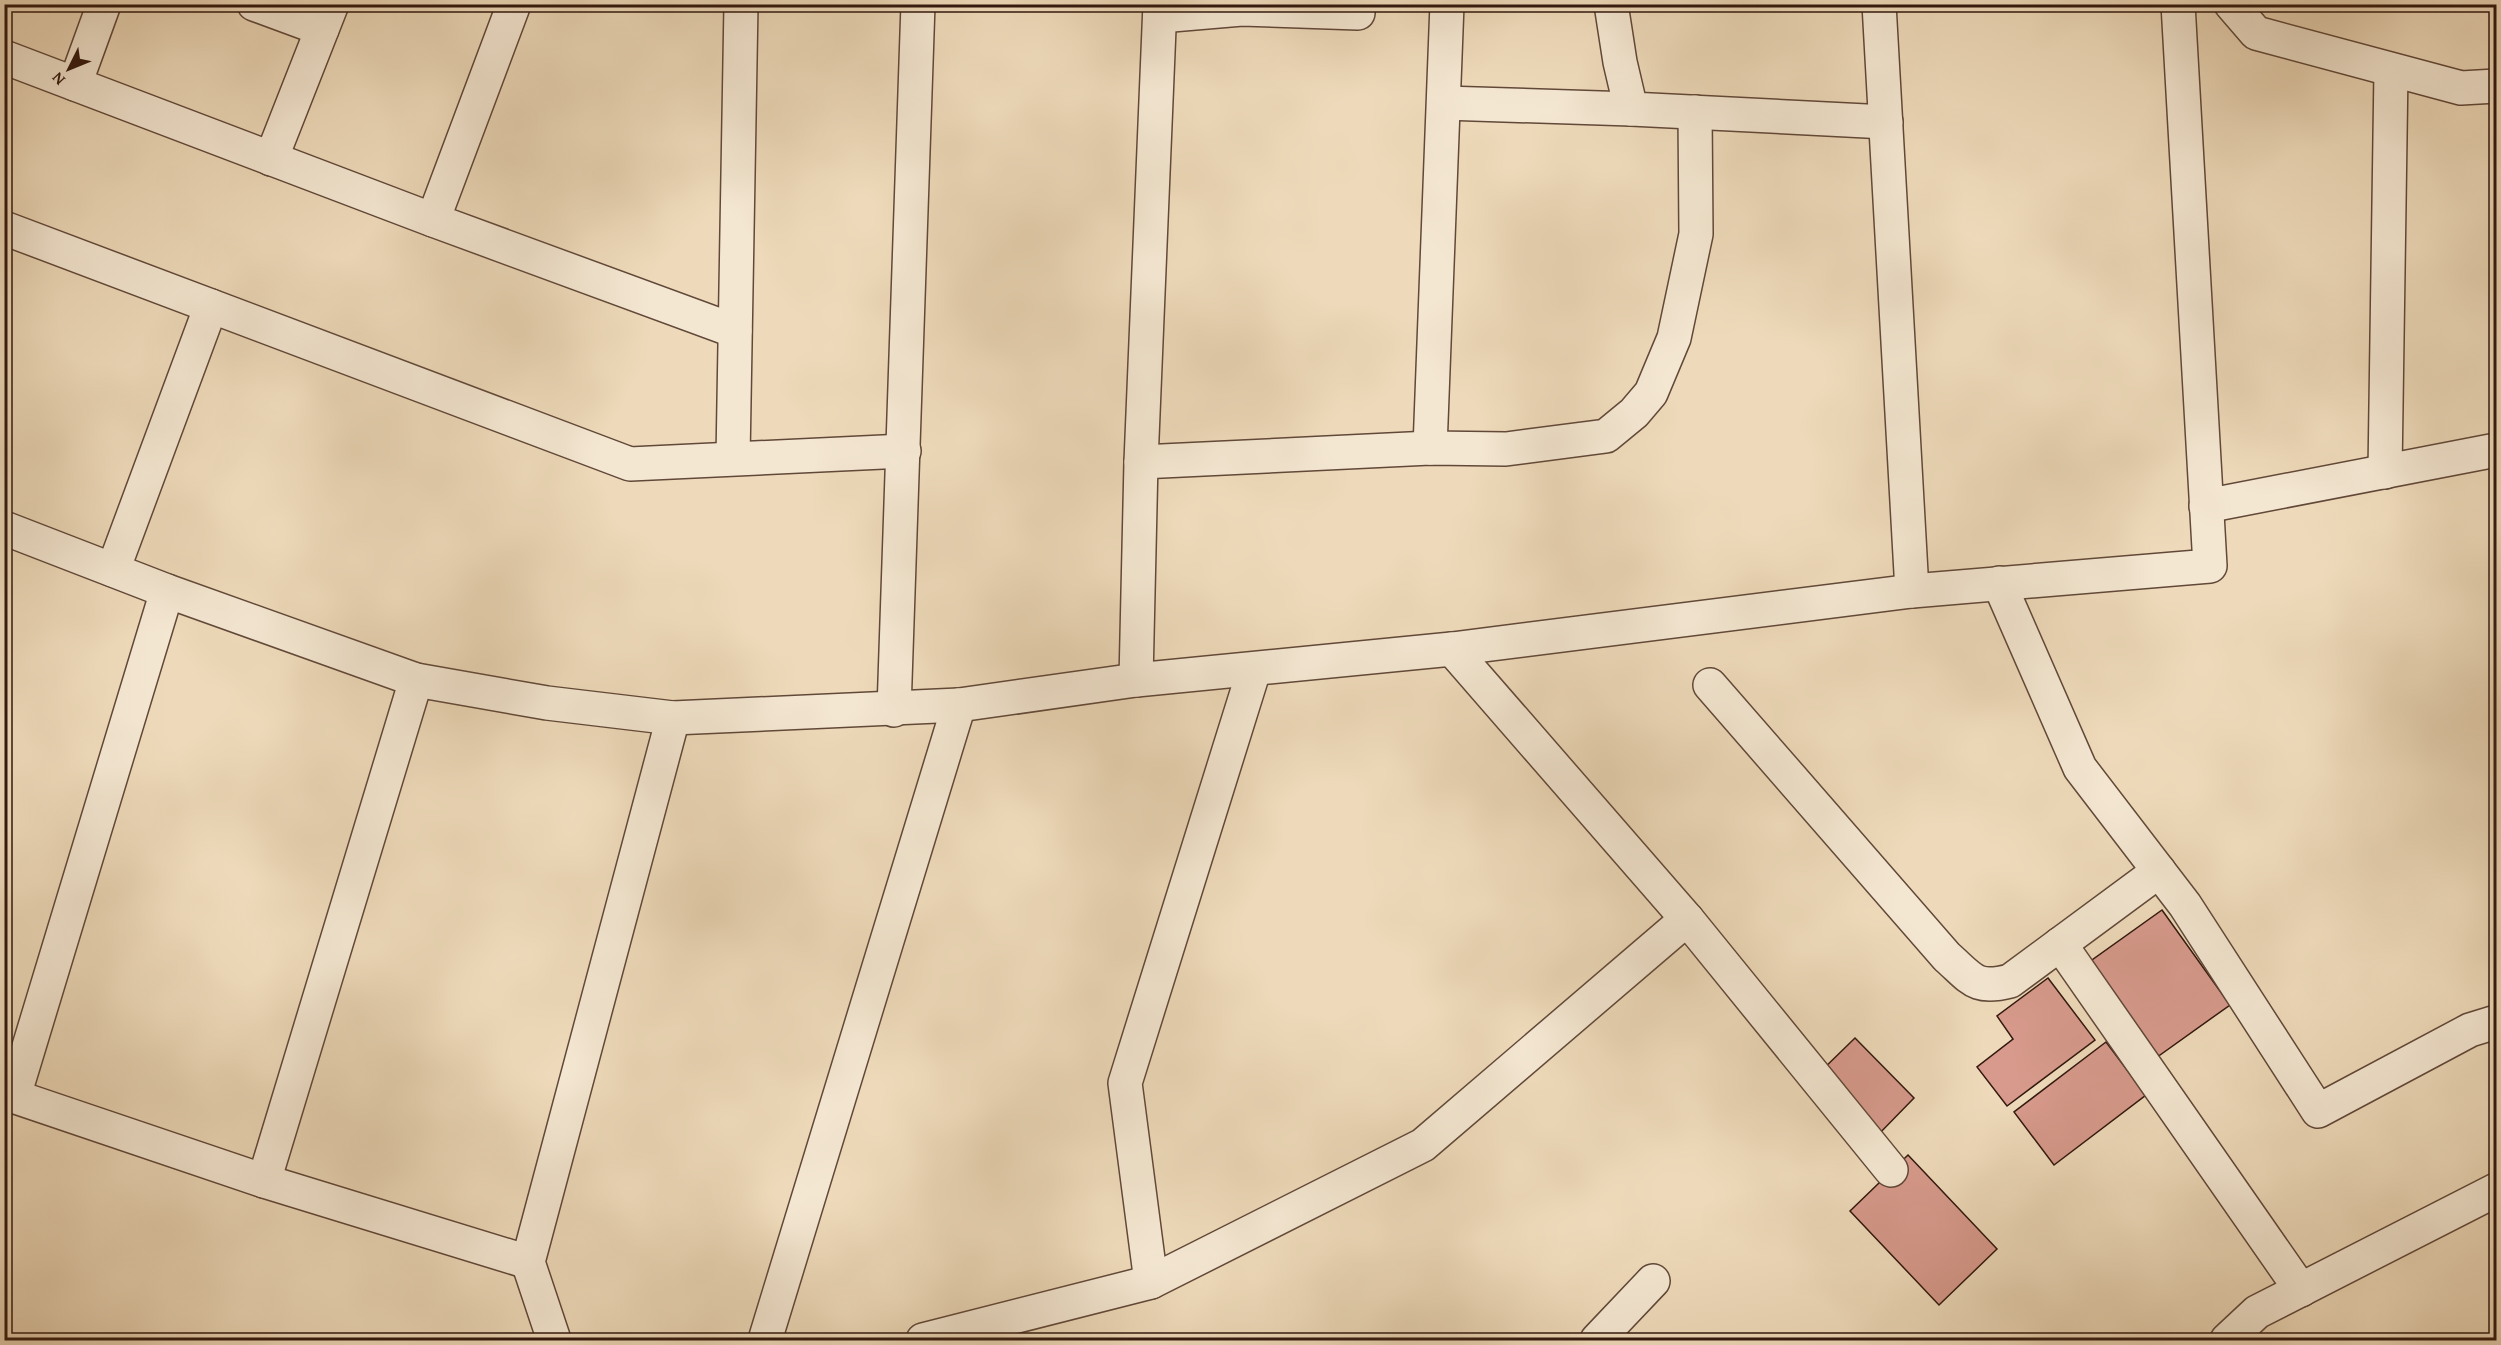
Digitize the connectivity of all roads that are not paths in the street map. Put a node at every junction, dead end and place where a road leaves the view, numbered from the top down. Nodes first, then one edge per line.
1 (104, 4) edge
2 (254, 4) edge
3 (514, 4) edge
4 (741, 4) edge
5 (918, 4) edge
6 (1447, 4) edge
7 (1611, 4) edge
8 (1879, 4) edge
9 (2178, 4) edge
10 (2232, 4) edge
11 (1160, 10) edge
12 (1358, 13) dead end
13 (327, 17) edge
14 (4, 57) edge
15 (2391, 70) junction
16 (75, 84) junction
17 (2496, 86) edge
18 (1443, 104) junction
19 (1631, 109) junction
20 (1695, 112) junction
21 (1886, 122) junction
22 (272, 159) junction
23 (433, 220) junction
24 (4, 228) edge
25 (211, 306) junction
26 (735, 331) junction
27 (1430, 448) junction
28 (2496, 450) edge
29 (904, 451) junction
30 (733, 458) junction
31 (1141, 462) junction
32 (2385, 472) junction
33 (2206, 506) junction
34 (4, 528) edge
35 (113, 570) junction
36 (1999, 583) junction
37 (167, 591) junction
38 (1912, 591) junction
39 (1452, 649) junction
40 (1254, 670) junction
41 (416, 680) junction
42 (1136, 680) junction
43 (1710, 685) dead end
44 (959, 705) junction
45 (894, 710) junction
46 (673, 718) junction
47 (2158, 871) junction
48 (1687, 919) junction
49 (2060, 944) junction
50 (2496, 1022) edge
51 (9, 1095) edge
52 (1891, 1170) dead end
53 (264, 1181) junction
54 (2496, 1190) edge
55 (528, 1262) junction
56 (1653, 1281) dead end
57 (1151, 1282) junction
58 (2301, 1290) junction
59 (554, 1341) edge
60 (765, 1341) edge
61 (923, 1341) edge
62 (1597, 1341) edge
63 (2226, 1341) edge

1 - 16 street
2 - 13 street
3 - 23 street
4 - 26 street
5 - 29 street
6 - 18 street
7 - 19 street
8 - 21 street
9 - 33 street
10 - 15 street
11 - 12 street
11 - 31 street
13 - 22 street
14 - 16 street
15 - 17 street
15 - 32 street
16 - 22 street
18 - 19 street
18 - 27 street
19 - 20 street
20 - 21 street
20 - 27 street
21 - 38 street
22 - 23 street
23 - 26 street
24 - 25 street
25 - 30 street
25 - 35 street
26 - 30 street
27 - 31 street
28 - 32 street
29 - 30 street
29 - 45 street
31 - 42 street
32 - 33 street
33 - 36 street
34 - 35 street
35 - 37 street
36 - 38 street
36 - 47 street
37 - 41 street
37 - 51 street
38 - 39 street
39 - 40 street
39 - 48 street
40 - 42 street
40 - 57 street
41 - 46 street
41 - 53 street
42 - 44 street
43 - 49 street
44 - 45 street
44 - 60 street
45 - 46 street
46 - 55 street
47 - 49 street
47 - 50 street
48 - 52 street
48 - 57 street
49 - 58 street
51 - 53 street
53 - 55 street
54 - 58 street
55 - 59 street
56 - 62 street
57 - 61 street
58 - 63 street

